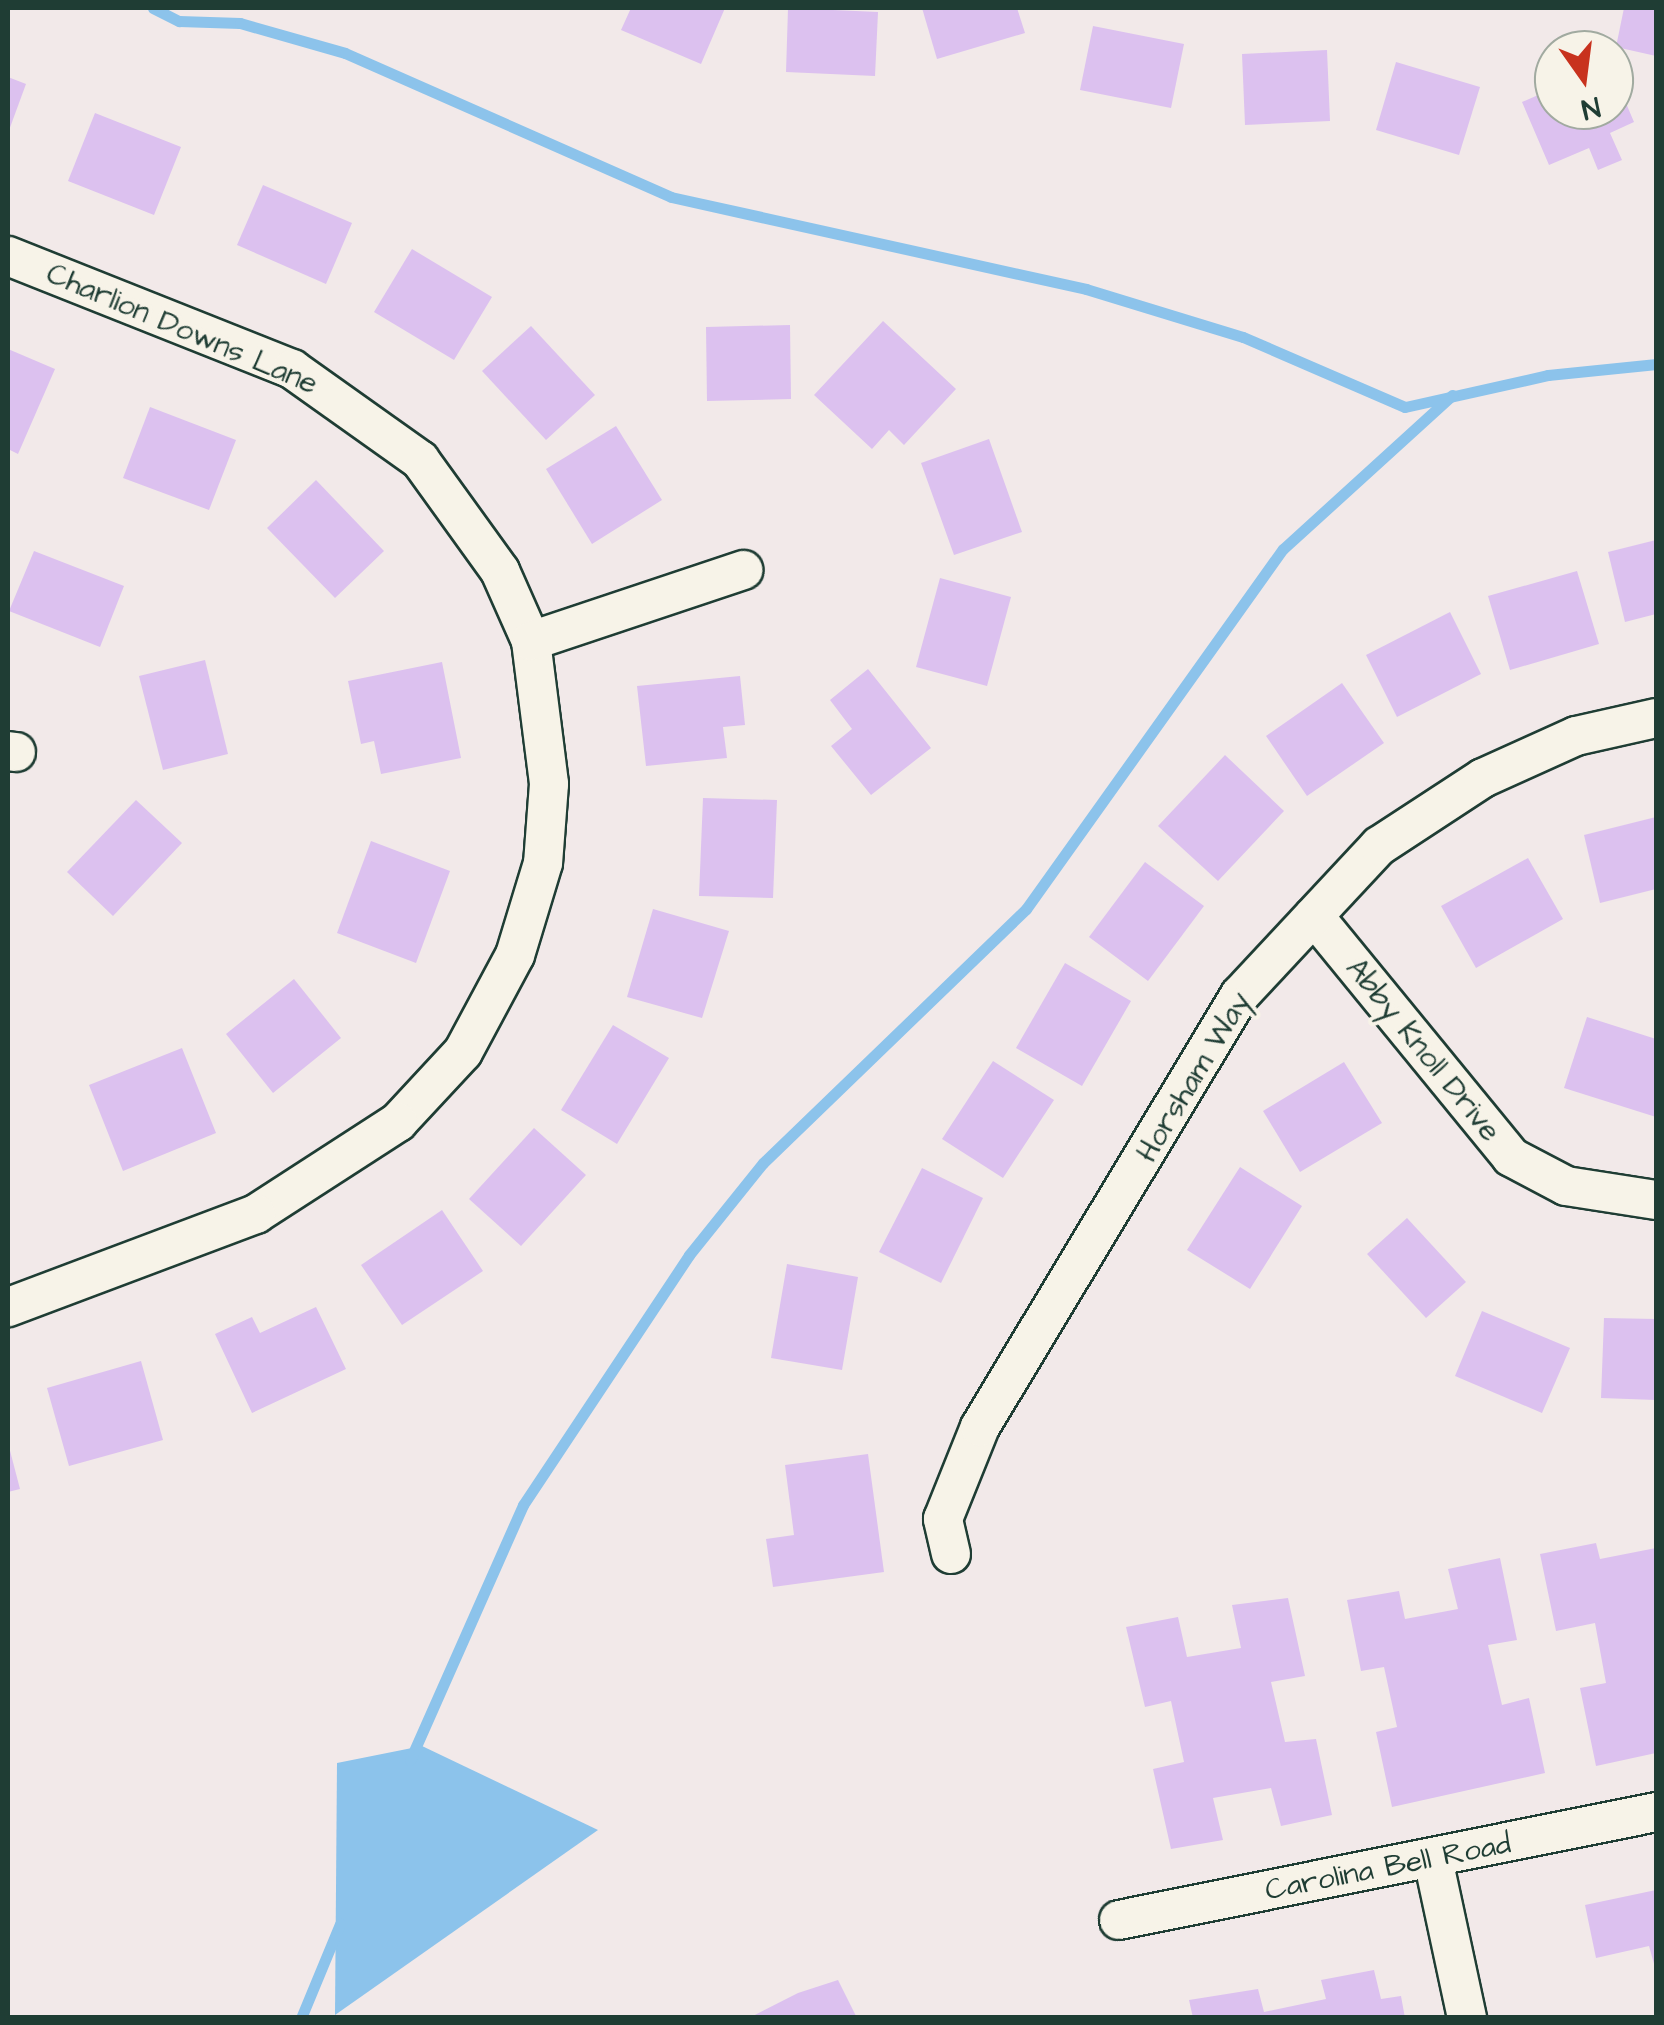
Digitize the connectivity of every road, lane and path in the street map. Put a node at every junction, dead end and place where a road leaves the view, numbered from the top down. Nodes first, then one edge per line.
1 (8, 256) edge
2 (743, 570) dead end
3 (531, 642) junction
4 (1656, 718) edge
5 (1314, 916) junction
6 (1656, 1200) edge
7 (8, 1307) edge
8 (951, 1554) dead end
9 (1656, 1812) edge
10 (1433, 1859) junction
11 (1118, 1920) dead end
12 (1467, 2018) edge

1 - 3 street, Charlion Downs Lane
2 - 3 street
3 - 7 street, Charlion Downs Lane
4 - 5 street, Horsham Way
5 - 6 street, Abby Knoll Drive
5 - 8 street, Horsham Way
9 - 10 street, Carolina Bell Road
10 - 11 street, Carolina Bell Road
10 - 12 street

